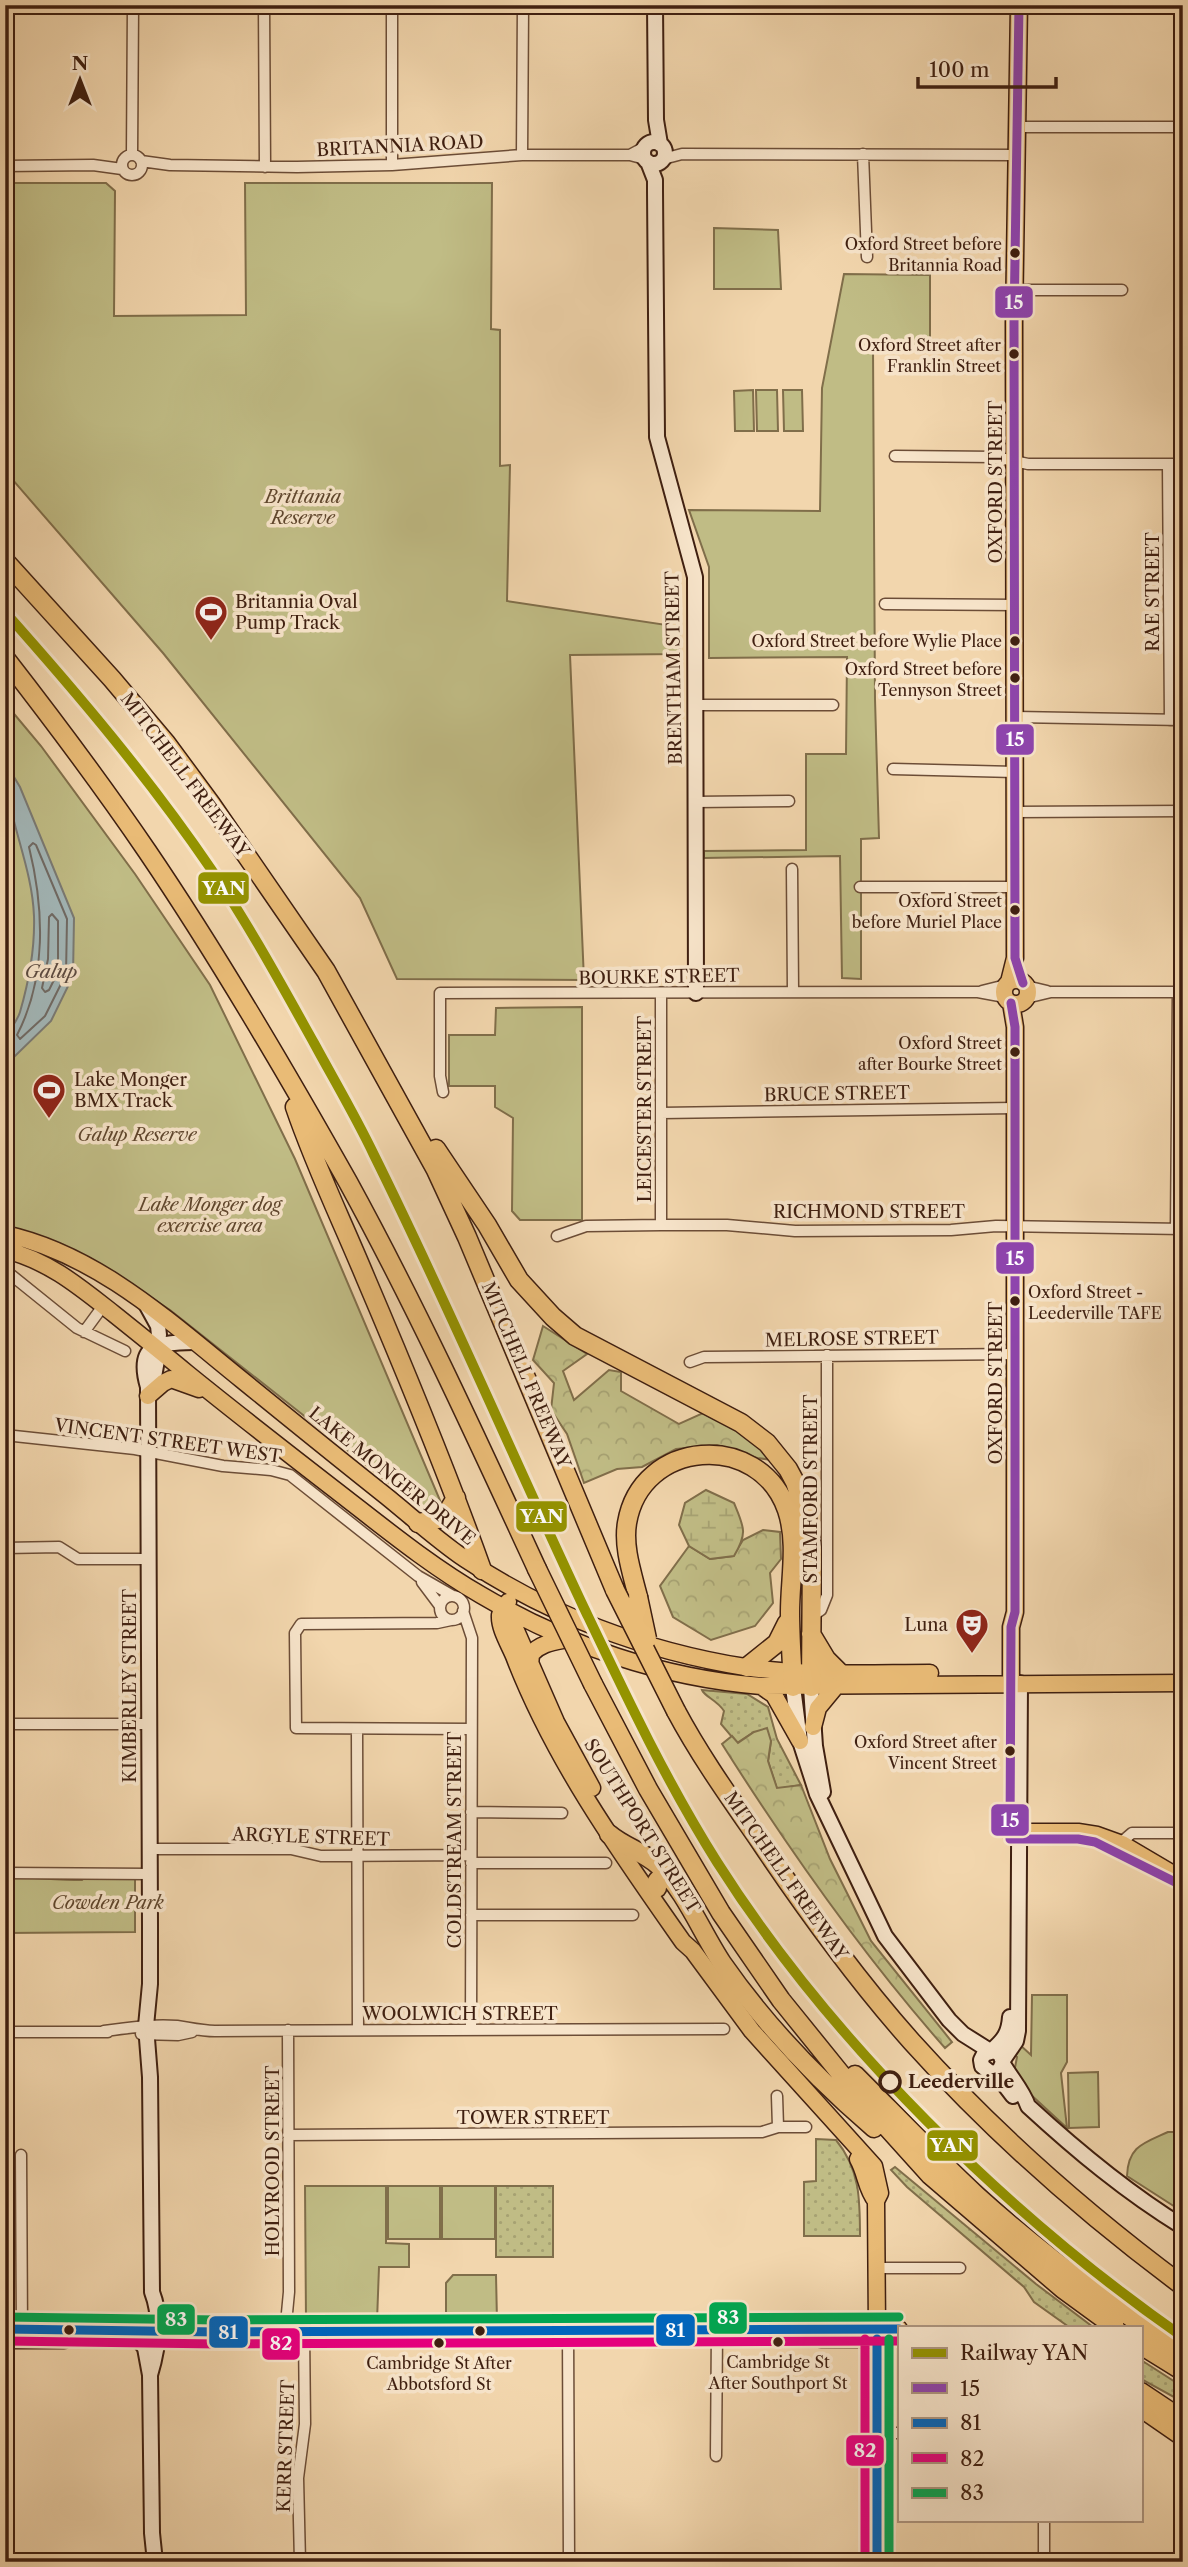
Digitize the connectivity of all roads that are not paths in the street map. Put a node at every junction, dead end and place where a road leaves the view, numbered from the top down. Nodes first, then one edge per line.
1 (133, 5) edge
2 (264, 5) edge
3 (392, 5) edge
4 (523, 5) edge
5 (655, 5) edge
6 (1019, 5) edge
7 (1017, 127) junction
8 (1183, 127) edge
9 (654, 153) junction
10 (863, 154) junction
11 (523, 155) junction
12 (1017, 155) junction
13 (126, 161) junction
14 (392, 165) junction
15 (5, 166) edge
16 (141, 166) junction
17 (265, 167) junction
18 (867, 257) dead end
19 (1015, 290) junction
20 (1122, 290) dead end
21 (895, 456) dead end
22 (1014, 461) junction
23 (1168, 464) junction
24 (1183, 464) edge
25 (5, 561) edge
26 (885, 604) dead end
27 (1016, 606) junction
28 (5, 658) edge
29 (694, 705) junction
30 (832, 705) dead end
31 (1015, 717) junction
32 (1170, 720) junction
33 (1183, 720) edge
34 (893, 769) dead end
35 (1015, 772) junction
36 (789, 801) dead end
37 (695, 802) junction
38 (1183, 811) edge
39 (1015, 812) junction
40 (792, 869) dead end
41 (860, 887) dead end
42 (1015, 887) junction
43 (793, 991) junction
44 (1016, 992) junction
45 (1180, 992) edge
46 (660, 993) junction
47 (696, 993) junction
48 (279, 1064) junction
49 (383, 1071) junction
50 (443, 1092) dead end
51 (1015, 1108) junction
52 (661, 1113) junction
53 (661, 1225) junction
54 (1015, 1227) junction
55 (1180, 1229) edge
56 (5, 1234) edge
57 (557, 1236) dead end
58 (5, 1250) edge
59 (5, 1270) edge
60 (103, 1306) junction
61 (147, 1306) junction
62 (84, 1332) junction
63 (195, 1342) junction
64 (155, 1347) junction
65 (125, 1351) dead end
66 (1015, 1354) junction
67 (827, 1355) junction
68 (690, 1362) dead end
69 (148, 1392) junction
70 (231, 1409) junction
71 (5, 1435) edge
72 (148, 1451) junction
73 (456, 1498) junction
74 (418, 1523) junction
75 (5, 1548) edge
76 (149, 1559) junction
77 (418, 1576) junction
78 (485, 1578) junction
79 (453, 1596) junction
80 (527, 1596) junction
81 (440, 1608) junction
82 (501, 1609) junction
83 (790, 1609) junction
84 (463, 1611) junction
85 (452, 1620) junction
86 (415, 1622) junction
87 (811, 1625) junction
88 (568, 1639) junction
89 (470, 1650) junction
90 (653, 1666) junction
91 (530, 1667) junction
92 (747, 1667) junction
93 (1183, 1675) edge
94 (802, 1679) junction
95 (838, 1679) junction
96 (1019, 1679) junction
97 (1183, 1683) edge
98 (761, 1686) junction
99 (5, 1724) edge
100 (149, 1724) junction
101 (813, 1727) junction
102 (357, 1729) junction
103 (471, 1729) junction
104 (800, 1741) junction
105 (471, 1812) junction
106 (562, 1813) dead end
107 (1183, 1833) edge
108 (609, 1834) junction
109 (835, 1834) junction
110 (1014, 1835) junction
111 (1120, 1848) junction
112 (150, 1849) junction
113 (631, 1850) junction
114 (357, 1856) junction
115 (471, 1859) junction
116 (606, 1863) dead end
117 (5, 1873) edge
118 (150, 1874) junction
119 (1183, 1880) edge
120 (664, 1884) junction
121 (1183, 1886) edge
122 (471, 1915) junction
123 (633, 1915) dead end
124 (692, 1951) junction
125 (781, 2000) junction
126 (724, 2029) dead end
127 (288, 2030) junction
128 (358, 2030) junction
129 (471, 2030) junction
130 (150, 2031) junction
131 (5, 2032) edge
132 (987, 2054) junction
133 (999, 2066) junction
134 (777, 2096) dead end
135 (806, 2126) dead end
136 (778, 2127) junction
137 (288, 2135) junction
138 (21, 2155) dead end
139 (930, 2175) junction
140 (1183, 2227) edge
141 (960, 2267) dead end
142 (876, 2268) junction
143 (1183, 2286) edge
144 (1114, 2326) edge
145 (5, 2329) edge
146 (898, 2329) edge
147 (22, 2334) junction
148 (568, 2334) junction
149 (717, 2334) junction
150 (877, 2334) junction
151 (294, 2335) junction
152 (150, 2336) junction
153 (898, 2339) edge
154 (5, 2340) edge
155 (1142, 2346) edge
156 (1183, 2353) edge
157 (1183, 2371) edge
158 (1142, 2392) edge
159 (1142, 2410) edge
160 (1183, 2419) edge
161 (877, 2433) junction
162 (898, 2433) edge
163 (1183, 2438) edge
164 (716, 2456) dead end
165 (1044, 2522) edge
166 (152, 2533) junction
167 (147, 2562) edge
168 (155, 2562) edge
169 (300, 2562) edge
170 (569, 2562) edge
171 (877, 2562) edge
172 (1044, 2562) edge

1 - 13 street
2 - 17 street
3 - 14 street
4 - 11 street
5 - 9 street, BRENTHAM STREET
6 - 7 main road, OXFORD STREET
7 - 8 street
7 - 12 main road, OXFORD STREET
9 - 10 street, BRITANNIA ROAD
9 - 11 street, BRITANNIA ROAD
9 - 29 street, BRENTHAM STREET
10 - 12 street, BRITANNIA ROAD
10 - 18 street
11 - 14 street, BRITANNIA ROAD
12 - 19 main road, OXFORD STREET
13 - 15 street
13 - 16 street
13 - 16 street, BRITANNIA ROAD
14 - 17 street, BRITANNIA ROAD
16 - 17 street, BRITANNIA ROAD
19 - 20 street
19 - 22 main road, OXFORD STREET
21 - 22 street
22 - 23 street
22 - 27 main road, OXFORD STREET
23 - 24 street
23 - 32 street, RAE STREET
25 - 49 highway, MITCHELL FREEWAY
26 - 27 street
27 - 31 main road, OXFORD STREET
28 - 48 highway
29 - 30 street
29 - 37 street, BRENTHAM STREET
31 - 32 street
31 - 35 main road, OXFORD STREET
32 - 33 street
34 - 35 street
35 - 39 main road, OXFORD STREET
36 - 37 street
37 - 47 street, BRENTHAM STREET
38 - 39 street
39 - 42 main road, OXFORD STREET
40 - 43 street
41 - 42 street
42 - 44 main road, OXFORD STREET
43 - 44 street, BOURKE STREET
43 - 47 street, BOURKE STREET
44 - 45 street, BOURKE STREET
44 - 51 main road, OXFORD STREET
45 - 55 street
46 - 47 street, BOURKE STREET
46 - 50 street, BOURKE STREET
46 - 52 street, LEICESTER STREET
48 - 73 highway
48 - 125 highway, bridge
49 - 87 highway
49 - 90 highway, MITCHELL FREEWAY, bridge
51 - 52 street, BRUCE STREET
51 - 54 main road, OXFORD STREET
52 - 53 street, LEICESTER STREET
53 - 54 street, RICHMOND STREET
53 - 57 street, RICHMOND STREET
54 - 55 street, RICHMOND STREET
54 - 66 main road, OXFORD STREET
56 - 61 main road, LAKE MONGER DRIVE
58 - 60 main road
59 - 62 street
60 - 62 street
60 - 64 main road
61 - 63 main road, LAKE MONGER DRIVE
61 - 64 street, KIMBERLEY STREET
62 - 65 street
63 - 64 street
63 - 74 main road, LAKE MONGER DRIVE
64 - 69 street, KIMBERLEY STREET
64 - 70 main road
66 - 67 street, MELROSE STREET
66 - 96 main road, OXFORD STREET
67 - 68 street, MELROSE STREET
67 - 87 street, STAMFORD STREET
69 - 70 main road
69 - 72 street, KIMBERLEY STREET
70 - 82 main road
71 - 72 street, VINCENT STREET WEST
72 - 76 street, KIMBERLEY STREET
72 - 77 street, VINCENT STREET WEST
73 - 74 highway
73 - 78 highway
74 - 78 main road, LAKE MONGER DRIVE
75 - 76 street
76 - 100 street, KIMBERLEY STREET
77 - 79 street, VINCENT STREET WEST
77 - 81 street, VINCENT STREET WEST
78 - 80 main road, LAKE MONGER DRIVE
78 - 82 main road, SOUTHPORT STREET
79 - 81 street
79 - 84 street
80 - 82 main road
80 - 92 main road, LAKE MONGER DRIVE
81 - 85 street
81 - 86 street
82 - 88 main road
82 - 91 main road, SOUTHPORT STREET
82 - 108 main road, SOUTHPORT STREET
83 - 90 highway, bridge
83 - 92 highway
83 - 94 highway
84 - 85 street
84 - 89 street, COLDSTREAM STREET
85 - 86 street
85 - 89 street, COLDSTREAM STREET
86 - 102 street
87 - 94 highway
87 - 95 highway
88 - 91 main road
88 - 98 main road
89 - 103 street, COLDSTREAM STREET
90 - 143 highway, MITCHELL FREEWAY, bridge
91 - 113 main road, SOUTHPORT STREET
92 - 94 main road, LAKE MONGER DRIVE
93 - 96 main road
94 - 95 main road
94 - 98 main road
94 - 101 street
94 - 104 street
95 - 96 main road
95 - 101 main road
96 - 97 main road
96 - 110 street, OXFORD STREET
98 - 104 main road
99 - 100 street
100 - 112 street, KIMBERLEY STREET
101 - 109 street
102 - 103 street
102 - 114 street
103 - 105 street, COLDSTREAM STREET
104 - 109 street
105 - 106 street
105 - 115 street, COLDSTREAM STREET
107 - 111 street
108 - 113 highway
108 - 124 main road, SOUTHPORT STREET
109 - 132 street
110 - 111 main road
110 - 132 street, OXFORD STREET
110 - 133 street, OXFORD STREET
111 - 119 main road
111 - 121 main road
112 - 114 street, ARGYLE STREET
112 - 118 street, KIMBERLEY STREET
113 - 120 highway
114 - 115 street, ARGYLE STREET
114 - 128 street
115 - 116 street, ARGYLE STREET
115 - 122 street, COLDSTREAM STREET
117 - 118 street
118 - 130 street, KIMBERLEY STREET
120 - 124 main road, SOUTHPORT STREET
120 - 139 highway
122 - 123 street
122 - 129 street, COLDSTREAM STREET
124 - 142 main road, SOUTHPORT STREET
125 - 139 highway
125 - 156 highway
126 - 129 street, WOOLWICH STREET
127 - 128 street, WOOLWICH STREET
127 - 130 street, WOOLWICH STREET
127 - 137 street, HOLYROOD STREET
128 - 129 street, WOOLWICH STREET
130 - 131 street, WOOLWICH STREET
130 - 152 street, KIMBERLEY STREET
132 - 133 street
132 - 133 street
133 - 140 street
134 - 136 street
135 - 136 street, TOWER STREET
136 - 137 street, TOWER STREET
137 - 151 street, HOLYROOD STREET
138 - 147 street
139 - 144 highway
141 - 142 street
142 - 150 main road, SOUTHPORT STREET
145 - 147 main road
146 - 150 main road
147 - 152 main road
147 - 154 main road
148 - 149 main road
148 - 151 main road
148 - 170 street
149 - 150 main road
149 - 164 street
150 - 153 main road
150 - 161 street, SOUTHPORT STREET
151 - 152 main road
151 - 169 street, KERR STREET
152 - 166 street, KIMBERLEY STREET
155 - 157 highway
158 - 160 main road
159 - 163 main road
161 - 162 street
161 - 171 street, SOUTHPORT STREET
165 - 172 street
166 - 167 street, KIMBERLEY STREET
166 - 168 street, KIMBERLEY STREET

